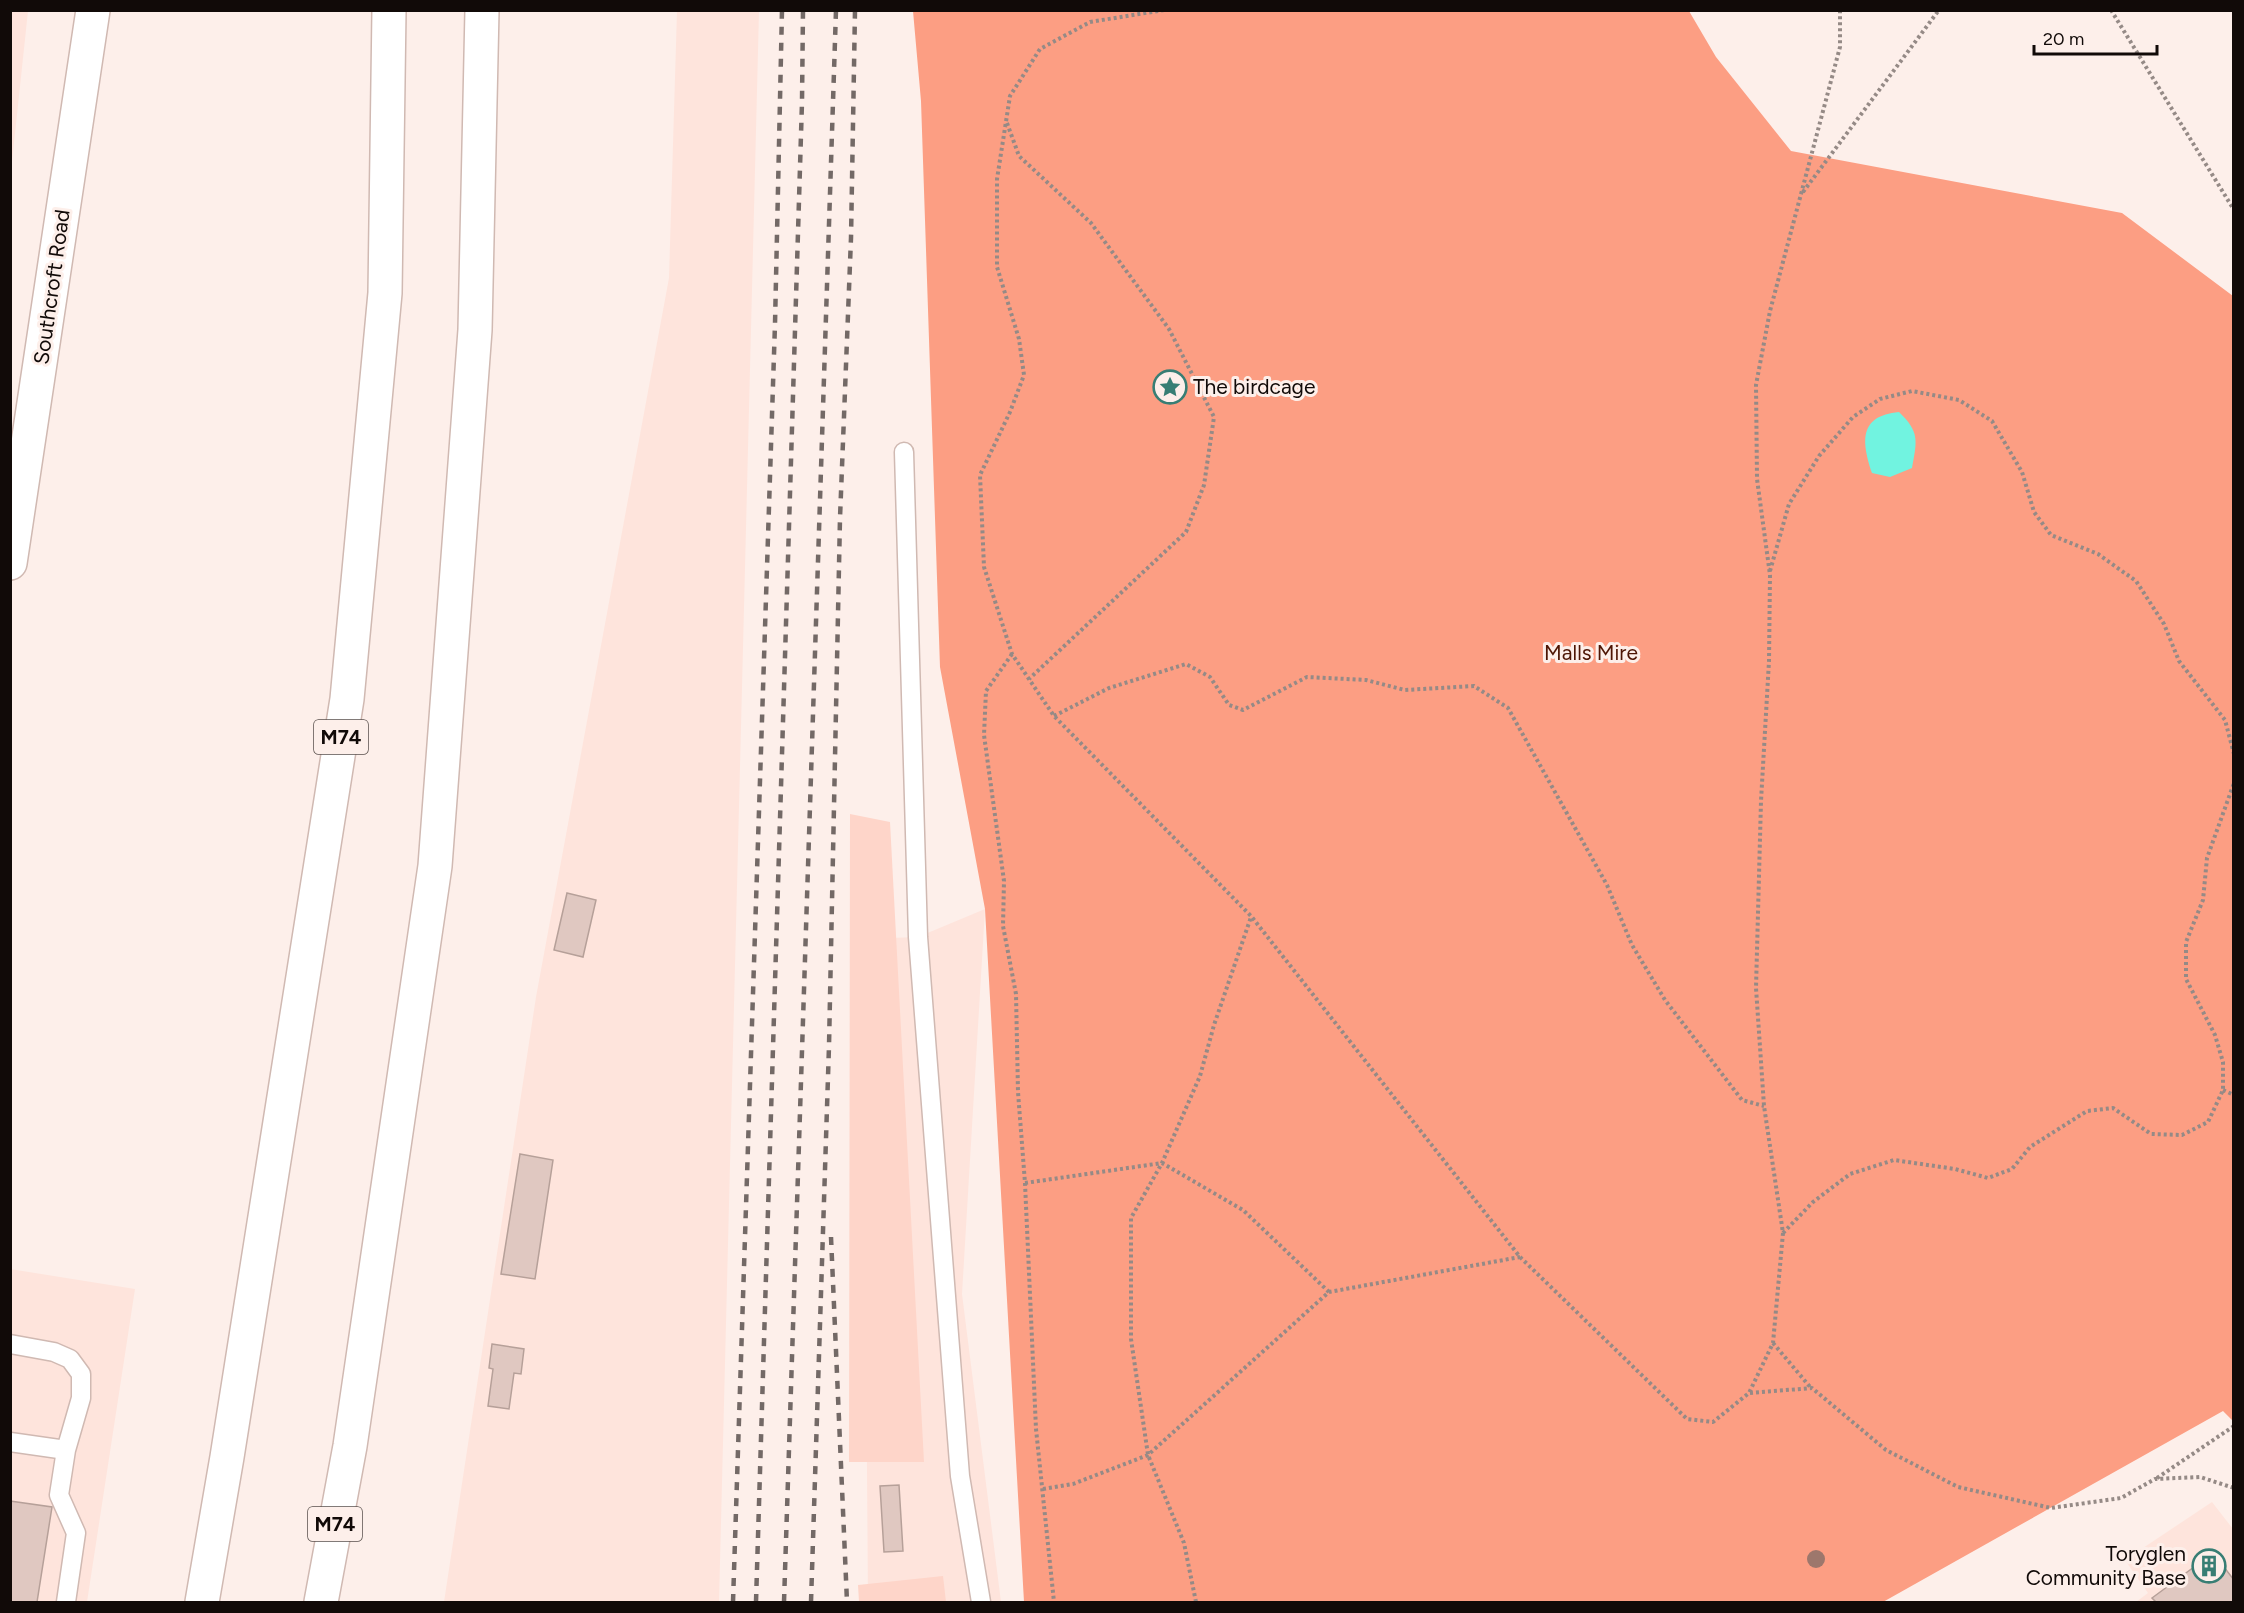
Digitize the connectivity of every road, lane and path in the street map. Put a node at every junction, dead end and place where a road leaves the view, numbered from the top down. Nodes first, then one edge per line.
1 (93, 10) edge
2 (389, 10) edge
3 (482, 10) edge
4 (1164, 10) edge
5 (1840, 10) edge
6 (1939, 10) edge
7 (2111, 10) edge
8 (1006, 121) junction
9 (1801, 194) junction
10 (2234, 210) edge
11 (904, 452) dead end
12 (12, 551) edge
13 (1770, 575) junction
14 (1012, 654) junction
15 (1029, 678) junction
16 (1054, 716) junction
17 (2234, 754) edge
18 (2234, 783) edge
19 (1251, 916) junction
20 (2223, 1090) junction
21 (2234, 1095) edge
22 (1764, 1106) junction
23 (1162, 1163) junction
24 (1025, 1183) junction
25 (1783, 1233) junction
26 (1520, 1257) junction
27 (1329, 1292) junction
28 (1773, 1343) junction
29 (10, 1344) edge
30 (1812, 1388) junction
31 (1749, 1393) junction
32 (2234, 1426) edge
33 (10, 1442) edge
34 (66, 1450) junction
35 (1148, 1455) junction
36 (2155, 1479) junction
37 (2234, 1488) edge
38 (1043, 1489) junction
39 (66, 1602) edge
40 (202, 1602) edge
41 (321, 1602) edge
42 (981, 1602) edge
43 (1054, 1602) edge
44 (1196, 1602) edge

1 - 12 main road, Southcroft Road
2 - 40 main road, M74
3 - 41 main road, M74
4 - 8 path
5 - 9 path
6 - 9 path
7 - 10 path
8 - 14 path
8 - 15 path
9 - 13 path
11 - 42 lane
13 - 17 path
13 - 22 path
14 - 15 path
14 - 24 path
15 - 16 path
16 - 19 path
16 - 22 path
18 - 20 path
19 - 23 path
19 - 26 path
20 - 21 path
20 - 25 path
22 - 25 path
23 - 24 path
23 - 27 path
23 - 35 path
24 - 38 path
25 - 28 path
26 - 27 path
26 - 31 path
27 - 35 path
28 - 30 path
28 - 31 path
29 - 34 lane
30 - 31 path
30 - 36 path
32 - 36 path
33 - 34 lane
34 - 39 lane
35 - 38 path
35 - 44 path
36 - 37 path
38 - 43 path

